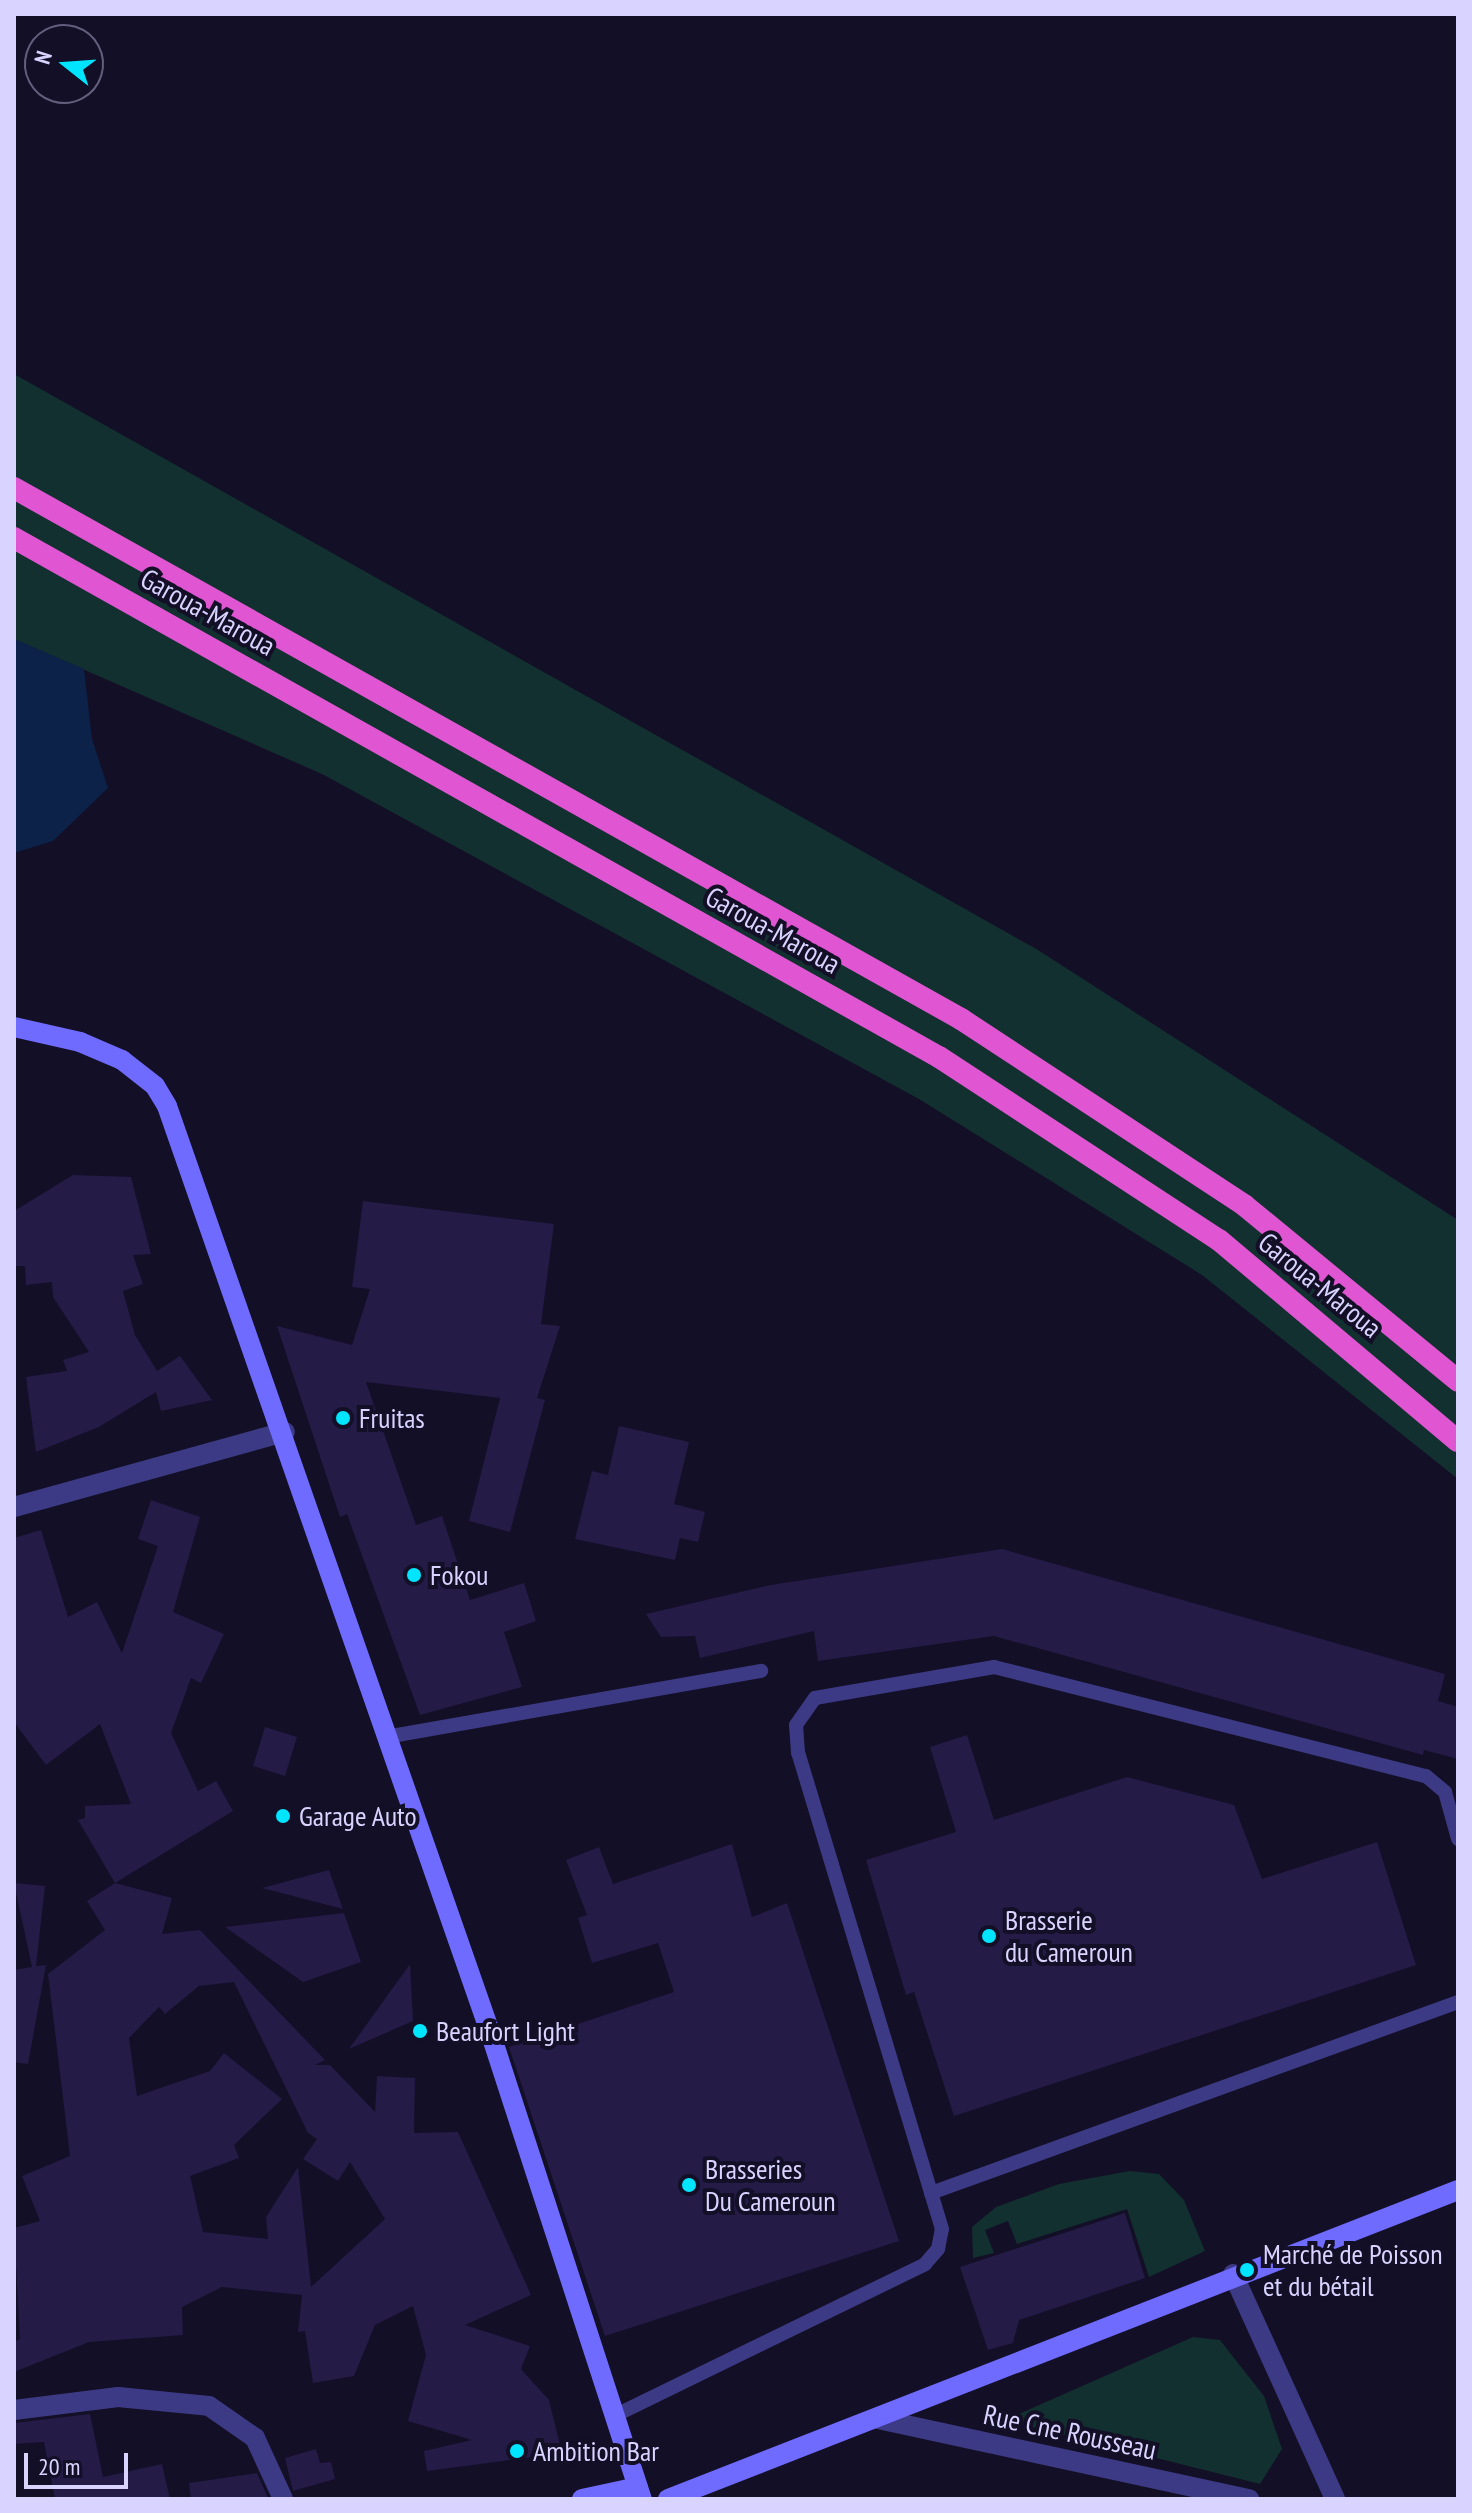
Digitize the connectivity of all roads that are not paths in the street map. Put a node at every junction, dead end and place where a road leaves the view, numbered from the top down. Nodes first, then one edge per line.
1 (14, 488) edge
2 (14, 538) edge
3 (14, 1027) edge
4 (1458, 1381) edge
5 (285, 1432) junction
6 (1458, 1441) edge
7 (14, 1507) edge
8 (761, 1671) dead end
9 (386, 1737) junction
10 (1458, 1839) edge
11 (1458, 2002) edge
12 (1458, 2190) edge
13 (931, 2193) junction
14 (1233, 2274) junction
15 (14, 2410) edge
16 (616, 2415) junction
17 (878, 2419) junction
18 (640, 2493) edge
19 (283, 2499) edge
20 (582, 2499) edge
21 (668, 2499) edge
22 (1249, 2499) edge
23 (1335, 2499) edge

1 - 4 highway, Garoua-Maroua
2 - 6 highway, Garoua-Maroua
3 - 5 main road
5 - 7 street
5 - 9 main road
8 - 9 lane
9 - 16 main road
10 - 13 lane
11 - 13 lane
12 - 14 main road
13 - 16 lane
14 - 17 main road
14 - 23 street
15 - 19 street
16 - 18 main road
17 - 21 main road
17 - 22 street, Rue Cne Rousseau
18 - 20 main road
18 - 21 main road

